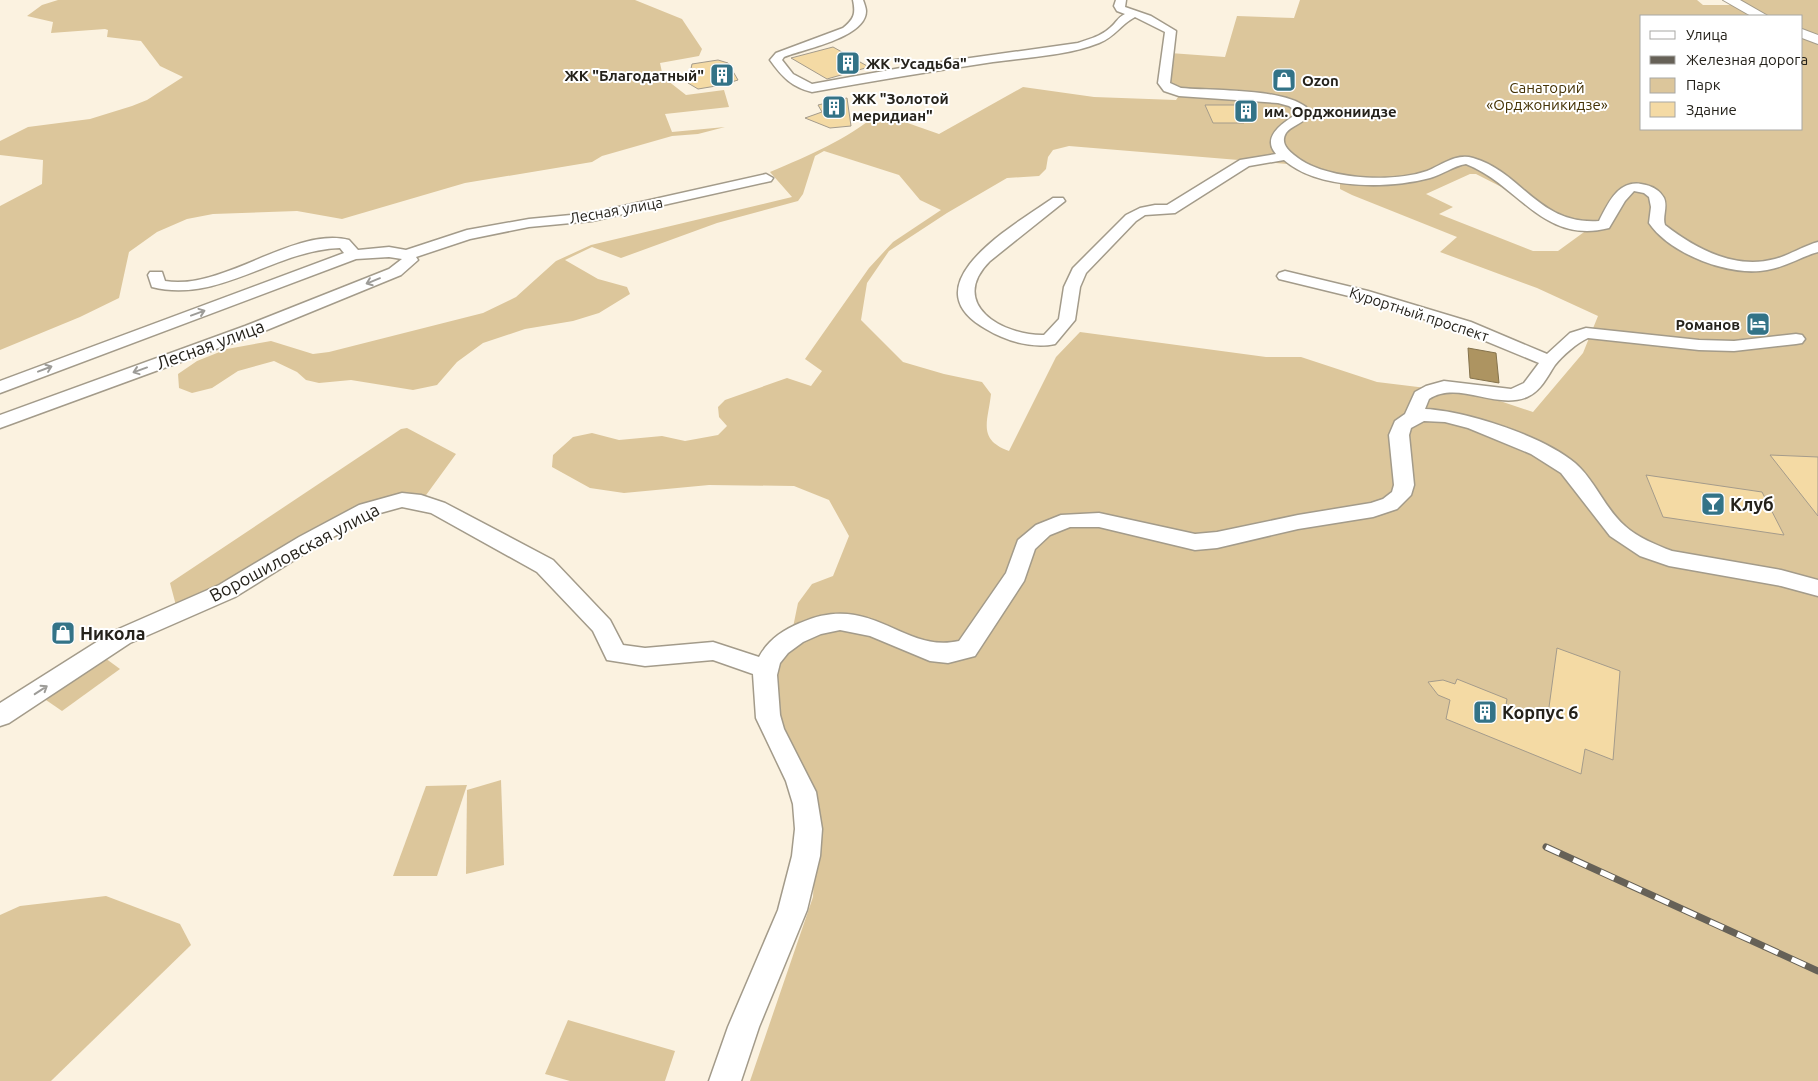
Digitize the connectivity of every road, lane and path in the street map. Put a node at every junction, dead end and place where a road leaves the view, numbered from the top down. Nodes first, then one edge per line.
1 (858, 0) edge
2 (1121, 0) edge
3 (1730, 0) edge
4 (1134, 14) junction
5 (1759, 15) edge
6 (1803, 33) edge
7 (1818, 40) edge
8 (1286, 156) junction
9 (766, 178) dead end
10 (1058, 201) dead end
11 (1818, 247) edge
12 (407, 255) junction
13 (354, 256) junction
14 (156, 275) dead end
15 (1286, 276) dead end
16 (1796, 339) dead end
17 (1550, 361) junction
18 (0, 387) edge
19 (1413, 417) junction
20 (0, 422) edge
21 (1818, 588) edge
22 (766, 669) junction
23 (0, 716) edge
24 (725, 1081) edge

1 - 4 street
2 - 4 street
3 - 5 main road
4 - 8 street
6 - 7 main road
8 - 10 street
8 - 11 street
9 - 12 street, Лесная улица
12 - 13 street, Лесная улица
12 -> 20 street, Лесная улица
13 - 14 street
18 -> 13 street, Лесная улица
15 - 17 street, Курортный проспект
16 - 17 street
17 - 19 street
19 - 21 street
19 - 22 street
23 -> 22 street, Ворошиловская улица
22 - 24 street

